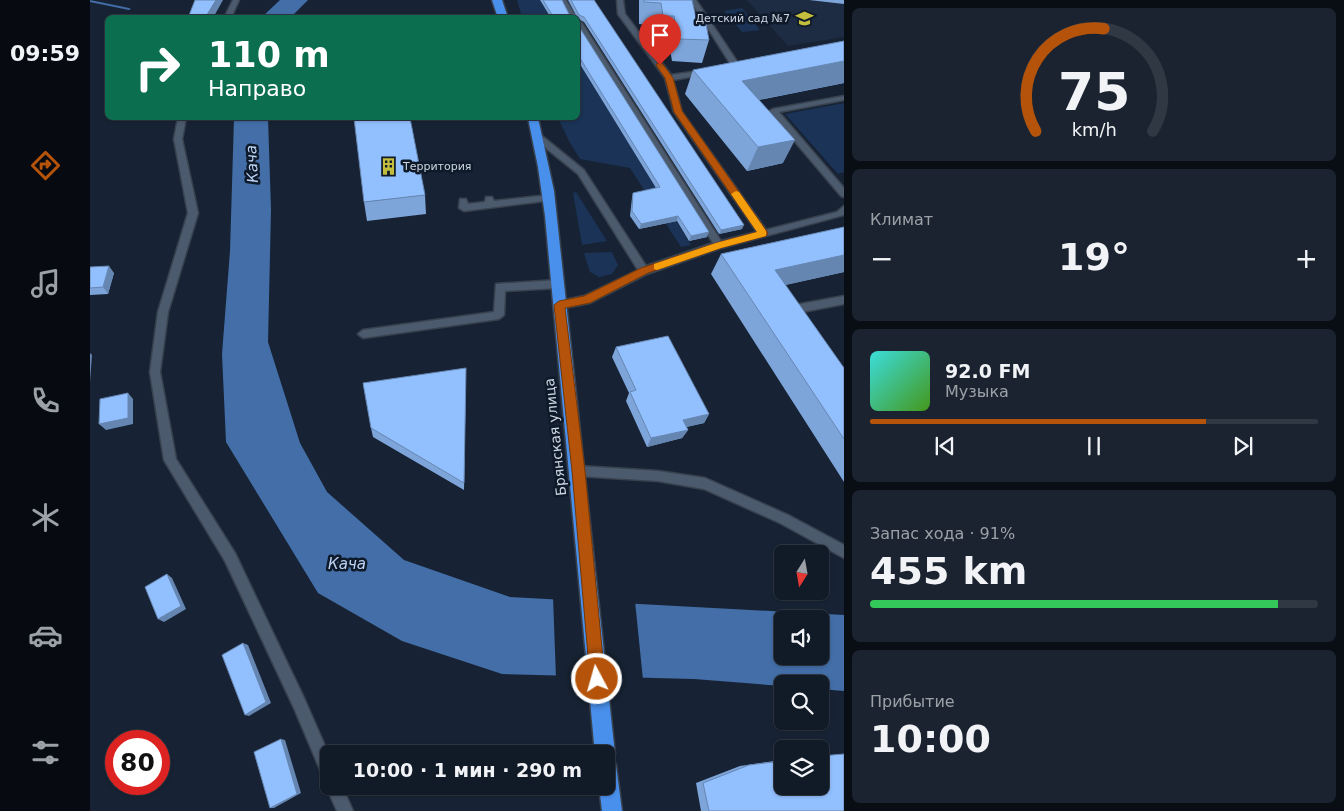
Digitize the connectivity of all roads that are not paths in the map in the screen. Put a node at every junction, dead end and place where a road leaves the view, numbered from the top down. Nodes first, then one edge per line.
1 (236, 0) edge
2 (497, 0) edge
3 (563, 0) edge
4 (620, 0) edge
5 (693, 0) edge
6 (228, 15) edge
7 (501, 15) edge
8 (572, 15) edge
9 (580, 26) edge
10 (746, 65) edge
11 (736, 66) junction
12 (726, 68) edge
13 (717, 70) edge
14 (669, 78) junction
15 (844, 98) edge
16 (182, 120) edge
17 (534, 120) edge
18 (539, 138) junction
19 (844, 194) edge
20 (549, 198) junction
21 (463, 201) dead end
22 (844, 209) edge
23 (763, 233) junction
24 (719, 245) junction
25 (644, 270) junction
26 (558, 284) junction
27 (844, 300) edge
28 (559, 305) junction
29 (806, 325) edge
30 (363, 334) dead end
31 (578, 471) junction
32 (844, 552) edge
33 (604, 745) edge
34 (320, 753) edge
35 (338, 795) edge
36 (610, 795) edge
37 (344, 811) edge
38 (612, 811) edge

1 - 6 lane
2 - 7 highway
3 - 8 lane
4 - 14 lane
5 - 11 lane
9 - 24 lane
10 - 11 lane
11 - 12 lane
13 - 14 lane
14 - 23 lane
15 - 19 lane
16 - 34 lane
17 - 18 highway, Брянская улица
18 - 20 highway, Брянская улица
18 - 25 lane
20 - 21 lane
20 - 26 highway, Брянская улица
22 - 23 lane
23 - 24 lane
24 - 25 lane
25 - 28 lane
26 - 28 highway, Брянская улица
26 - 30 lane
27 - 29 lane
28 - 31 highway, Брянская улица
31 - 32 lane
31 - 33 highway, Брянская улица
35 - 37 lane
36 - 38 highway

